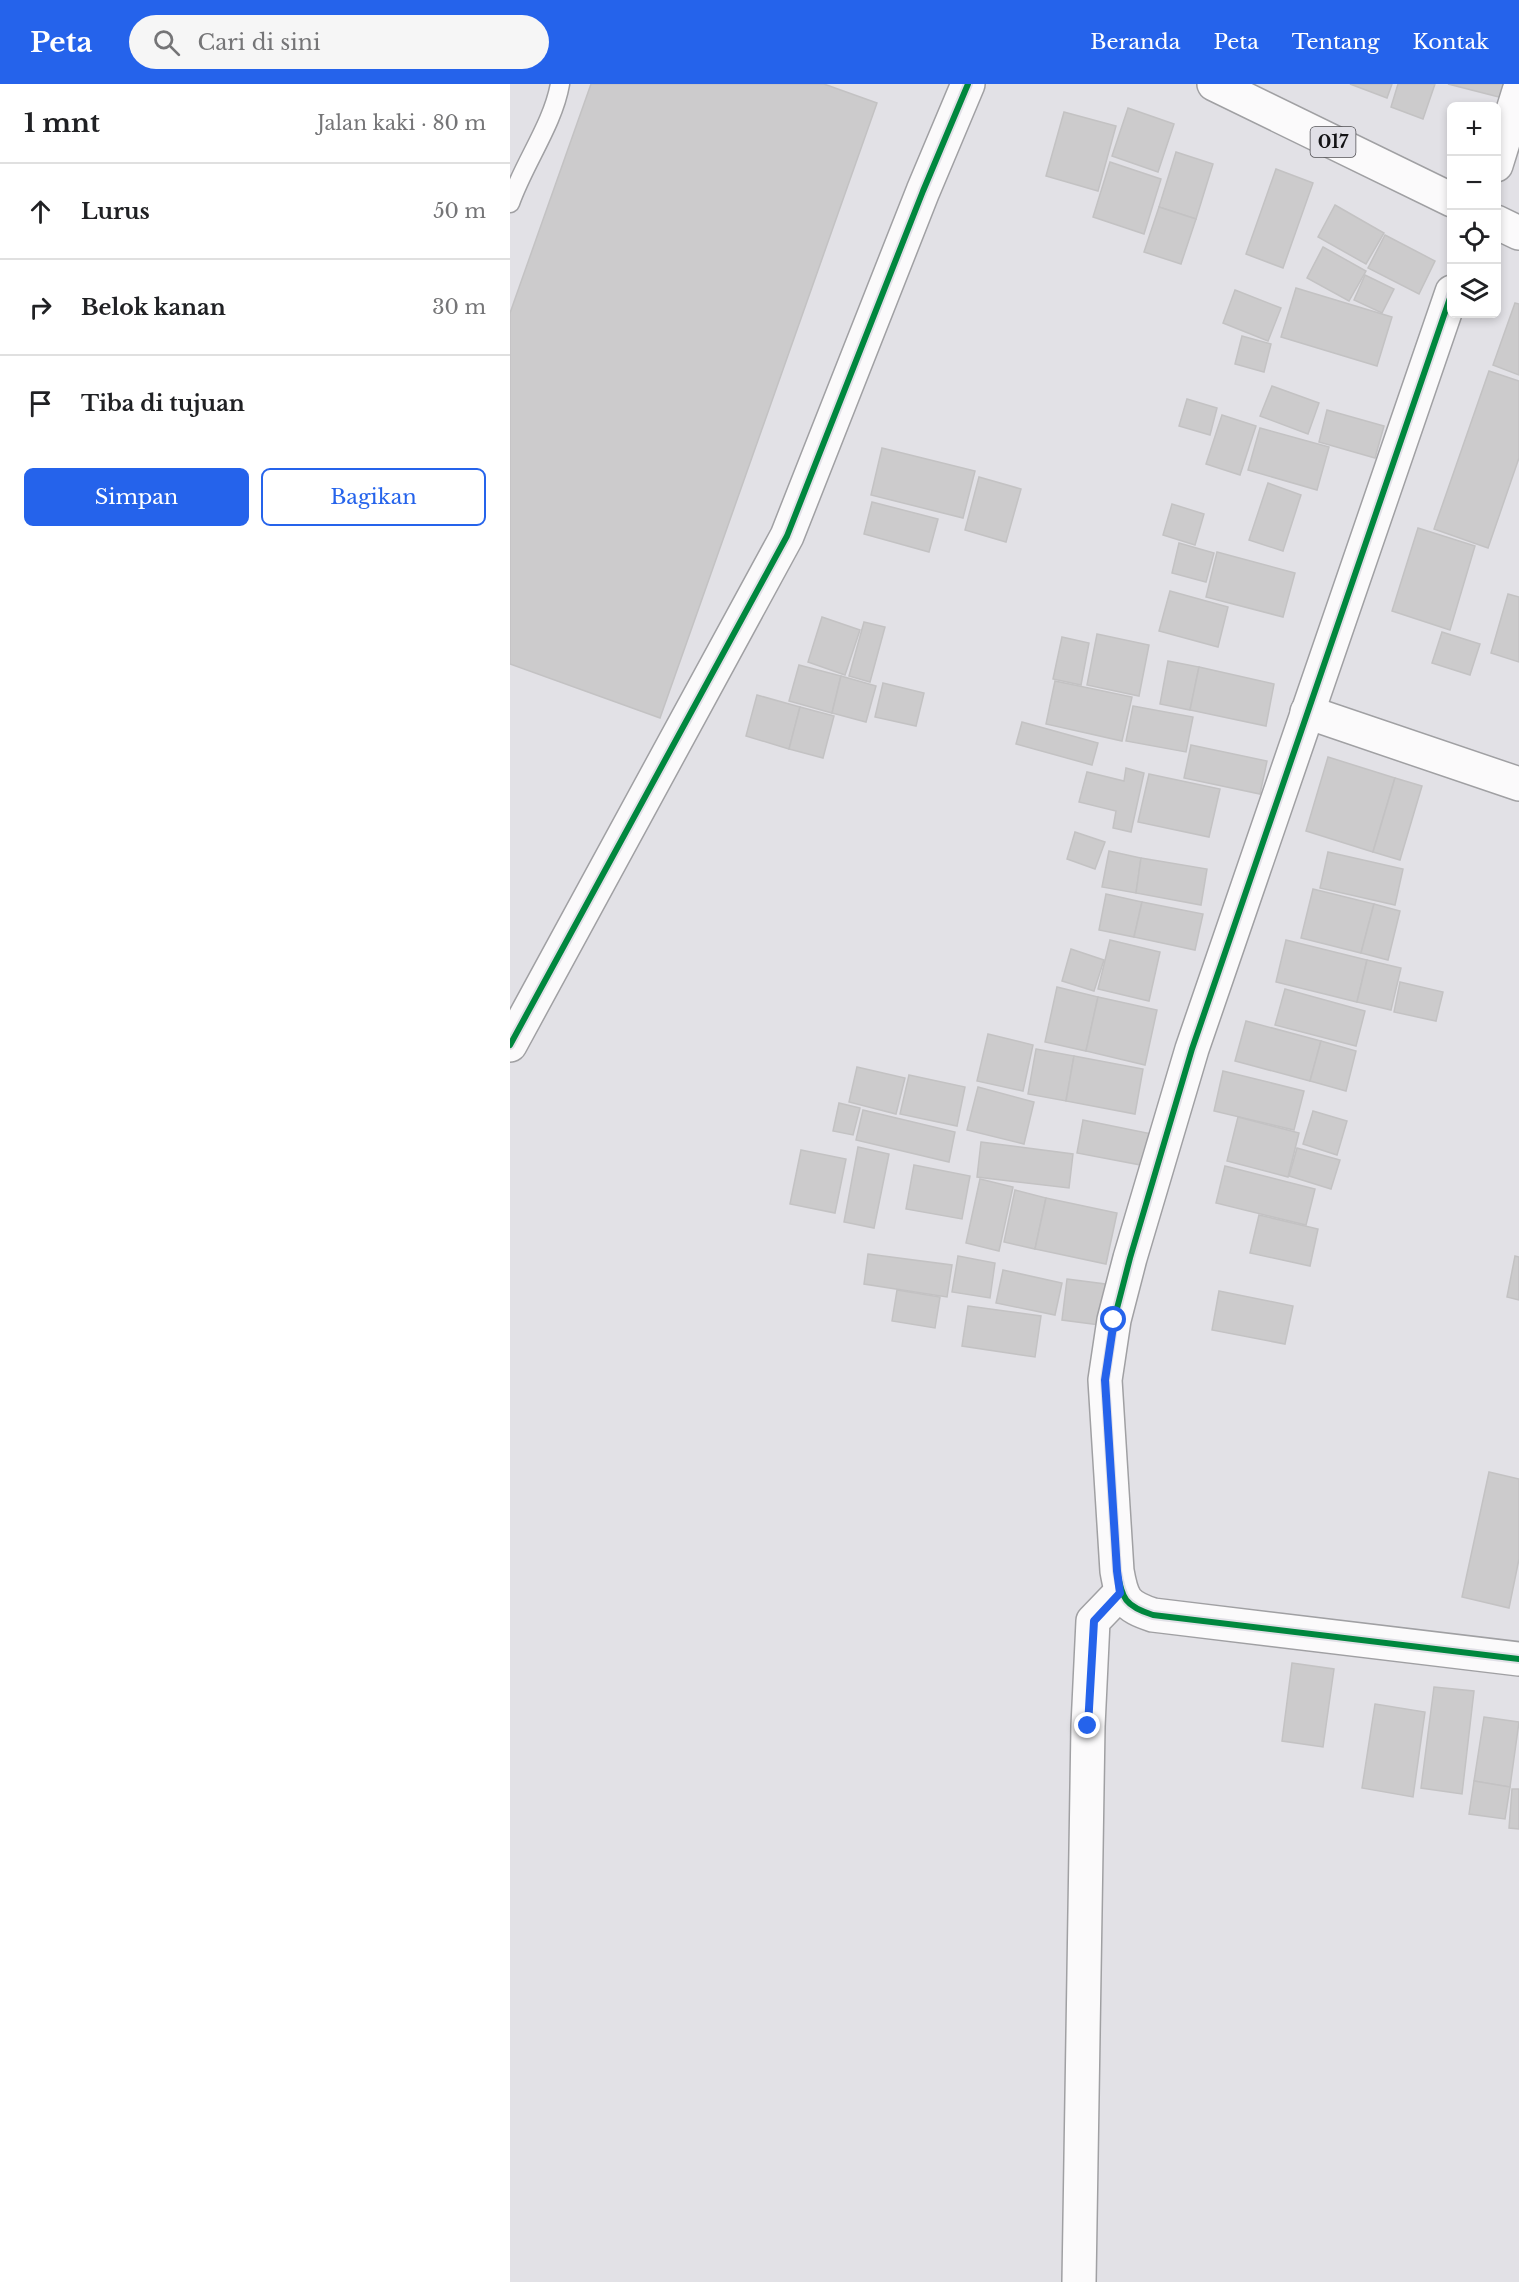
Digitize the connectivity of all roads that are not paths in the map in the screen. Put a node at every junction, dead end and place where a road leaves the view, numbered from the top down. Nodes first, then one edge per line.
1 (560, 84) edge
2 (968, 84) edge
3 (1214, 84) edge
4 (1519, 91) edge
5 (1500, 156) edge
6 (1447, 198) edge
7 (510, 203) edge
8 (1501, 224) edge
9 (1519, 232) edge
10 (1447, 306) edge
11 (1307, 712) junction
12 (1519, 784) edge
13 (510, 1045) edge
14 (1120, 1593) junction
15 (1519, 1659) edge
16 (1079, 2282) edge

1 - 7 lane
2 - 13 street
3 - 6 street, 017
4 - 5 street
8 - 9 street
10 - 11 street
11 - 12 street
11 - 14 street
14 - 15 street
14 - 16 street

